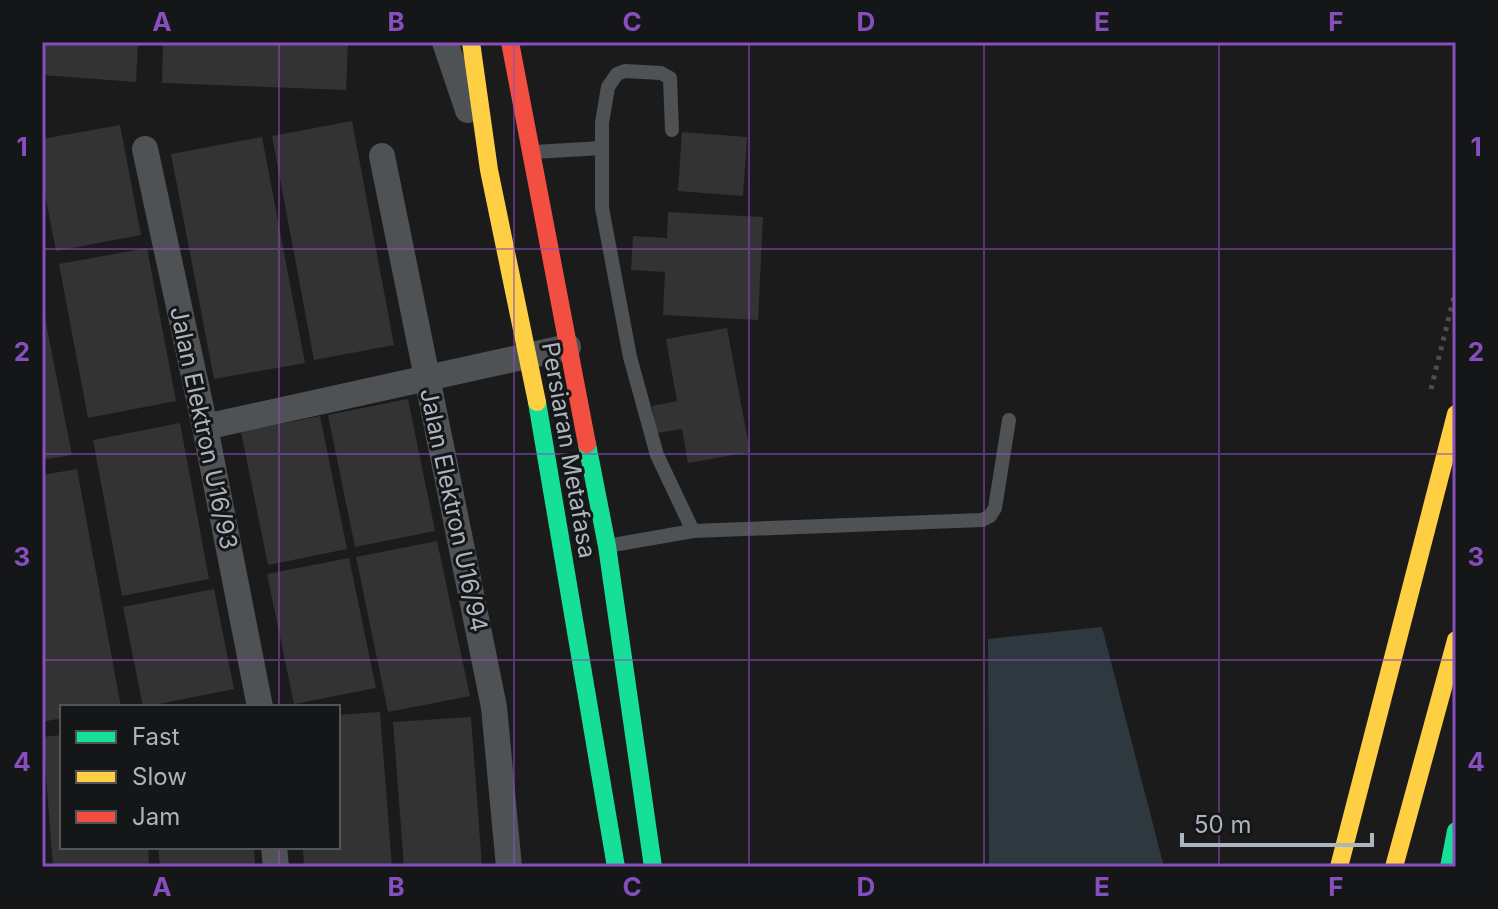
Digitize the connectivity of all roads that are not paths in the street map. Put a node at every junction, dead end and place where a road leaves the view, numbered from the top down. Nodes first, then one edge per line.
1 (445, 42) edge
2 (471, 42) edge
3 (510, 42) edge
4 (672, 130) dead end
5 (602, 148) junction
6 (145, 149) dead end
7 (529, 153) junction
8 (382, 156) dead end
9 (489, 170) junction
10 (568, 347) junction
11 (529, 356) junction
12 (427, 379) junction
13 (1456, 414) edge
14 (1009, 420) dead end
15 (205, 427) junction
16 (693, 531) junction
17 (607, 546) junction
18 (1456, 640) edge
19 (260, 705) edge
20 (1456, 831) edge
21 (509, 867) edge
22 (616, 867) edge
23 (653, 867) edge
24 (1339, 867) edge
25 (1394, 867) edge
26 (1449, 867) edge

1 - 9 street
2 - 9 main road, Persiaran Metafasa
3 - 7 main road, Persiaran Metafasa
4 - 5 lane
5 - 7 lane
5 - 16 lane
6 - 15 street, Jalan Elektron U16/93
7 - 10 main road, Persiaran Metafasa
8 - 12 street, Jalan Elektron U16/94
9 - 11 main road, Persiaran Metafasa
10 - 11 street
10 - 17 main road, Persiaran Metafasa
11 - 12 street
11 - 22 main road, Persiaran Metafasa
12 - 15 street
12 - 21 street, Jalan Elektron U16/94
13 - 24 main road
14 - 16 lane
15 - 19 street, Jalan Elektron U16/93
16 - 17 lane
17 - 23 main road, Persiaran Metafasa
18 - 25 main road
20 - 26 main road

